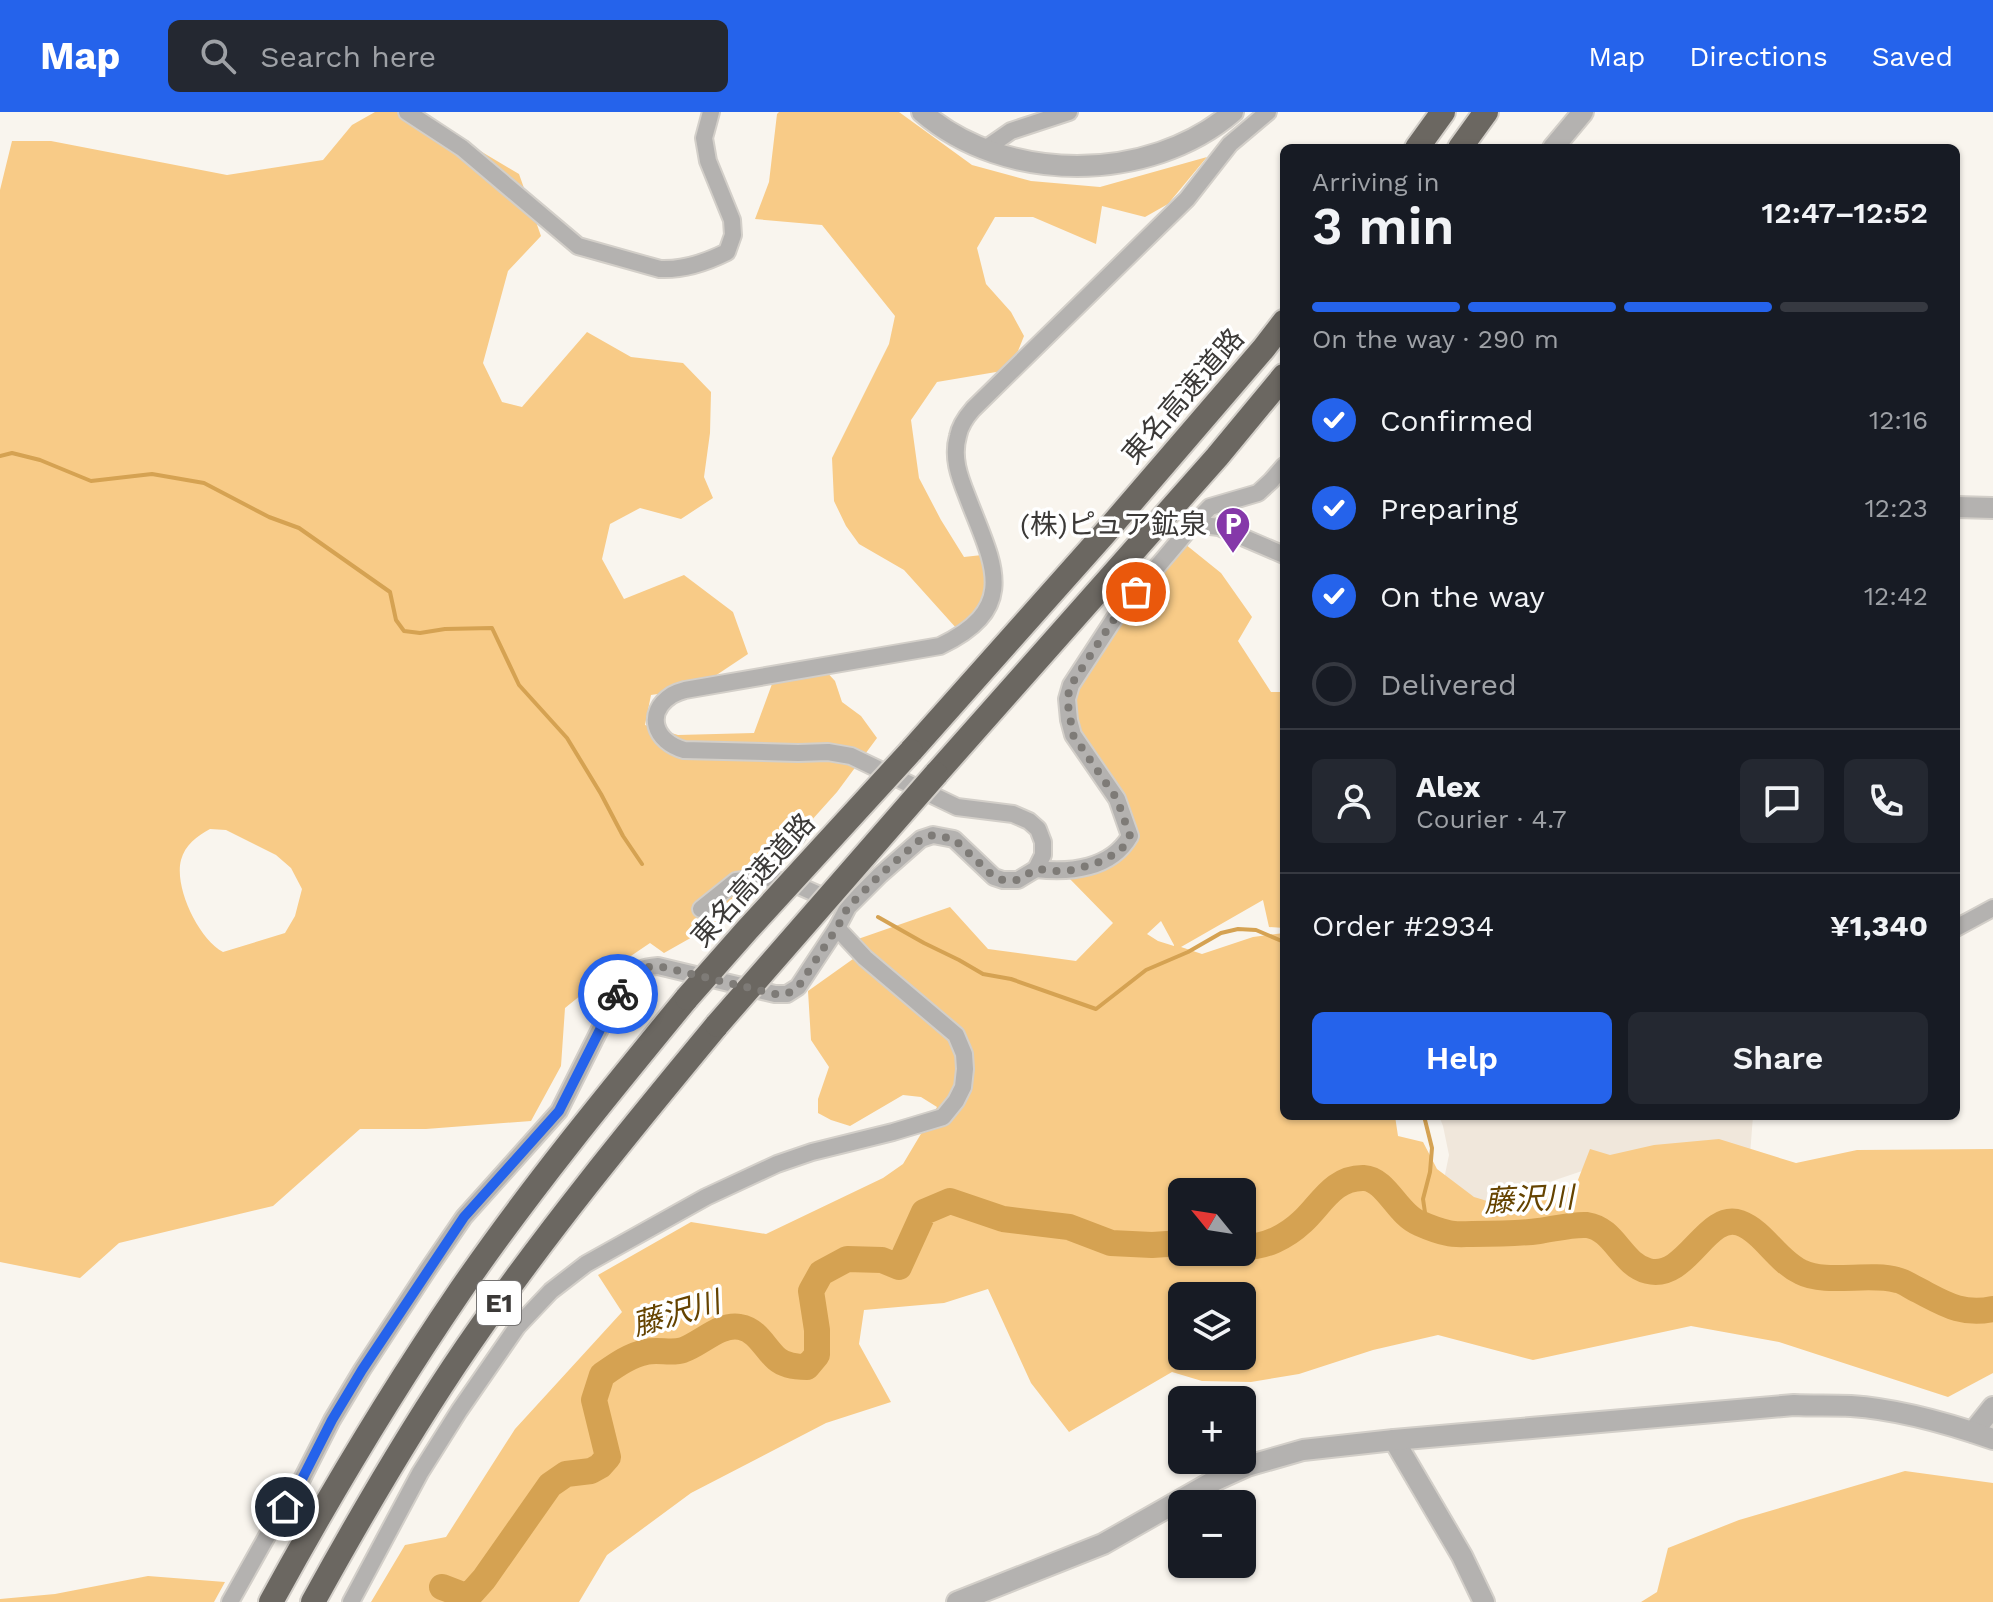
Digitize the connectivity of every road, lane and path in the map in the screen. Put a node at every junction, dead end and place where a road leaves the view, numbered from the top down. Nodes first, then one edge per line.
1 (407, 112) edge
2 (711, 112) edge
3 (922, 112) edge
4 (1069, 112) edge
5 (1233, 112) edge
6 (1268, 112) edge
7 (1443, 112) edge
8 (1486, 112) edge
9 (1583, 112) edge
10 (1420, 144) edge
11 (1463, 144) edge
12 (1556, 144) edge
13 (985, 149) junction
14 (1280, 327) edge
15 (1280, 381) edge
16 (1280, 471) edge
17 (1960, 507) edge
18 (1993, 508) edge
19 (1194, 524) junction
20 (1280, 553) edge
21 (797, 836) dead end
22 (1036, 869) junction
23 (765, 877) junction
24 (848, 907) junction
25 (1993, 908) edge
26 (701, 909) dead end
27 (1960, 926) edge
28 (837, 928) junction
29 (1993, 1407) edge
30 (1983, 1435) edge
31 (1394, 1440) junction
32 (230, 1602) edge
33 (271, 1602) edge
34 (313, 1602) edge
35 (351, 1602) edge
36 (957, 1602) edge
37 (1484, 1602) edge

1 - 2 street
3 - 13 street
4 - 13 street
5 - 13 street
6 - 22 street
7 - 10 highway
8 - 11 highway
9 - 12 street
14 - 33 highway, 東名高速道路 / E1, bridge
15 - 34 highway, E1, bridge
16 - 19 street
17 - 18 street
19 - 20 street
19 - 22 street
21 - 23 street
22 - 24 street
23 - 24 street
23 - 26 street
24 - 28 street
25 - 27 street
28 - 32 street
28 - 35 street
29 - 30 street
30 - 31 street
31 - 36 street
31 - 37 street

